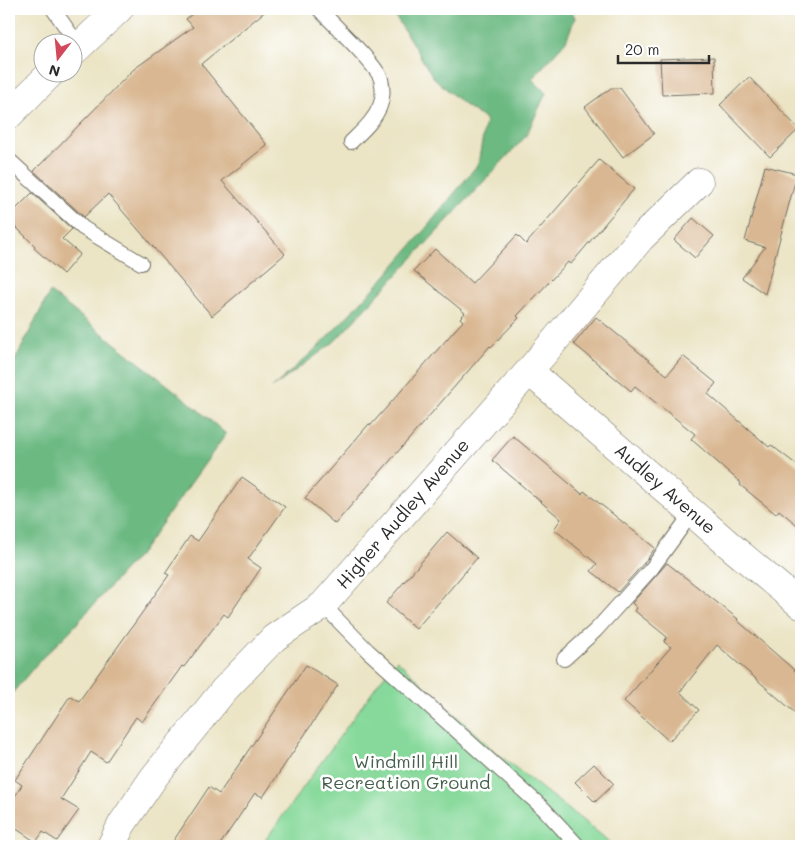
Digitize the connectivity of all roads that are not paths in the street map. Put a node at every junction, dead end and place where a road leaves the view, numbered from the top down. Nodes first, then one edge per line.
1 (53, 9) edge
2 (119, 9) edge
3 (319, 9) edge
4 (66, 32) edge
5 (82, 44) edge
6 (42, 82) edge
7 (9, 115) edge
8 (351, 142) dead end
9 (9, 160) edge
10 (699, 182) dead end
11 (141, 263) dead end
12 (529, 371) junction
13 (692, 513) junction
14 (322, 605) junction
15 (801, 605) edge
16 (564, 659) dead end
17 (112, 846) edge
18 (578, 846) edge

1 - 4 lane
2 - 5 street
3 - 8 lane
6 - 7 street
9 - 11 lane
10 - 12 street, Higher Audley Avenue
12 - 13 street, Audley Avenue
12 - 14 street, Higher Audley Avenue
13 - 15 street, Audley Avenue
13 - 16 lane
14 - 17 street, Higher Audley Avenue
14 - 18 lane

